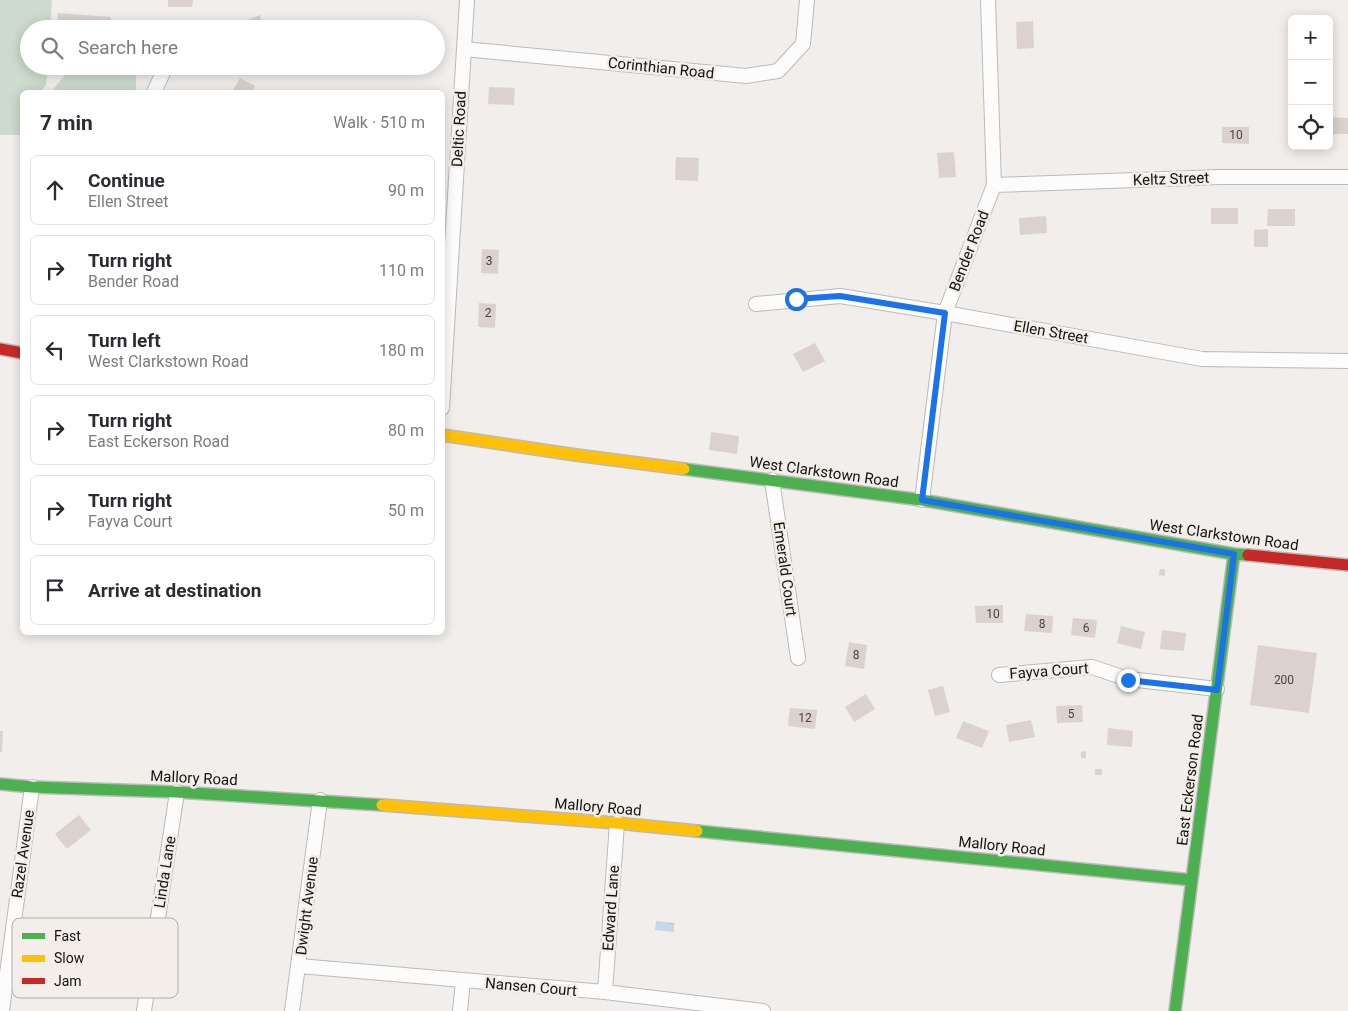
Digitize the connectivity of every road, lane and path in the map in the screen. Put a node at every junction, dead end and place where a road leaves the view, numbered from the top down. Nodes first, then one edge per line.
1 (467, 0) edge
2 (807, 0) edge
3 (988, 0) edge
4 (464, 49) junction
5 (162, 75) edge
6 (155, 90) edge
7 (1348, 177) edge
8 (994, 185) junction
9 (756, 304) dead end
10 (945, 313) junction
11 (0, 349) edge
12 (20, 353) edge
13 (445, 359) edge
14 (1348, 361) edge
15 (445, 435) edge
16 (772, 480) junction
17 (922, 500) junction
18 (1234, 554) junction
19 (1348, 565) edge
20 (798, 658) dead end
21 (999, 674) dead end
22 (1217, 690) junction
23 (0, 784) edge
24 (32, 787) junction
25 (177, 792) junction
26 (320, 800) junction
27 (617, 823) junction
28 (1192, 880) junction
29 (14, 918) edge
30 (158, 918) edge
31 (12, 936) edge
32 (299, 966) junction
33 (463, 981) junction
34 (606, 992) junction
35 (146, 998) edge
36 (2, 1011) edge
37 (144, 1011) edge
38 (292, 1011) edge
39 (460, 1011) edge
40 (763, 1011) edge
41 (1175, 1011) edge

1 - 4 street, Deltic Road
2 - 4 street, Corinthian Road
3 - 8 street, Bender Road
4 - 13 street, Deltic Road
5 - 6 street
7 - 8 street, Keltz Street
8 - 10 street, Bender Road
9 - 10 street, Ellen Street
10 - 14 street, Ellen Street
10 - 17 street, Bender Road
11 - 12 street
15 - 16 street, West Clarkstown Road
16 - 17 street, West Clarkstown Road
16 - 20 street, Emerald Court
17 - 18 street, West Clarkstown Road
18 - 19 street, West Clarkstown Road
18 - 22 street, East Eckerson Road
21 - 22 street, Fayva Court
22 - 28 street, East Eckerson Road
23 - 24 street, Mallory Road
24 - 25 street, Mallory Road
24 - 29 street, Razel Avenue
25 - 26 street, Mallory Road
25 - 30 street, Linda Lane
26 - 27 street, Mallory Road
26 - 32 street, Dwight Avenue
27 - 28 street, Mallory Road
27 - 34 street, Edward Lane
28 - 41 street, East Eckerson Road
31 - 36 street, Razel Avenue
32 - 33 street, Nansen Court
32 - 38 street, Dwight Avenue
33 - 34 street, Nansen Court
33 - 39 street
34 - 40 street, Nansen Court
35 - 37 street, Linda Lane

